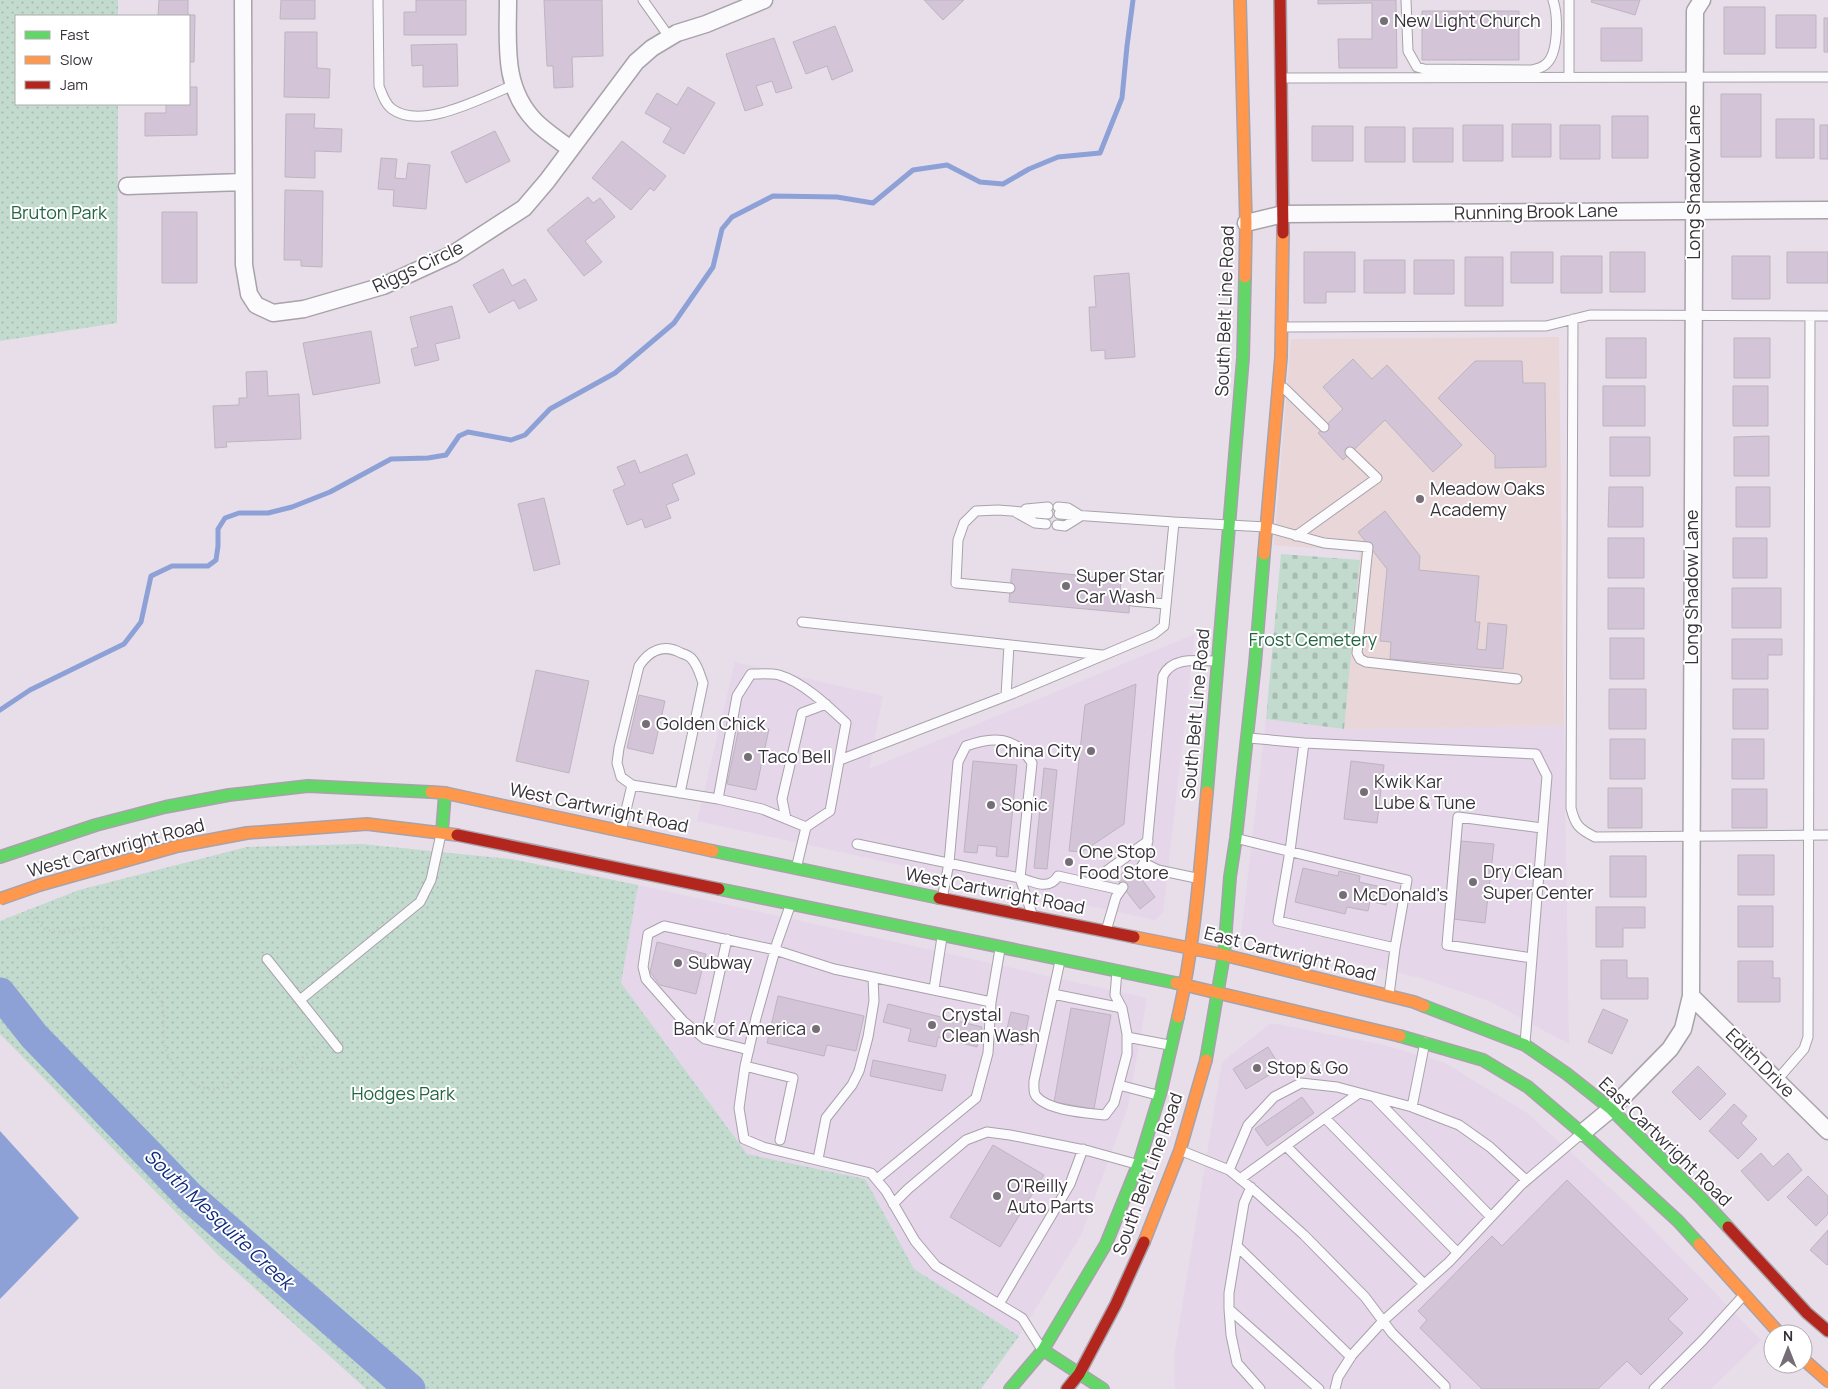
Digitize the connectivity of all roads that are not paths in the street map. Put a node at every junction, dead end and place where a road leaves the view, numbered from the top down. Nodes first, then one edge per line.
1 (243, 0) edge
2 (378, 0) edge
3 (508, 0) edge
4 (643, 0) edge
5 (764, 0) edge
6 (1240, 0) edge
7 (1280, 0) edge
8 (1406, 0) edge
9 (1553, 0) edge
10 (1569, 0) edge
11 (1702, 0) edge
12 (670, 38) junction
13 (1569, 77) junction
14 (1694, 77) junction
15 (1828, 77) edge
16 (1281, 78) junction
17 (514, 85) junction
18 (570, 149) junction
19 (243, 182) junction
20 (127, 186) dead end
21 (1694, 210) junction
22 (1828, 210) edge
23 (1283, 214) junction
24 (1246, 224) junction
25 (1693, 314) junction
26 (1810, 316) junction
27 (1828, 316) edge
28 (1573, 319) junction
29 (1281, 327) junction
30 (1278, 382) junction
31 (1324, 427) dead end
32 (1350, 452) dead end
33 (1048, 510) dead end
34 (1012, 511) junction
35 (1058, 511) dead end
36 (1081, 516) junction
37 (1174, 522) junction
38 (1046, 524) dead end
39 (1229, 524) junction
40 (1058, 525) dead end
41 (1266, 527) junction
42 (1296, 536) junction
43 (1010, 588) dead end
44 (1132, 601) dead end
45 (1166, 604) junction
46 (802, 622) dead end
47 (1008, 645) junction
48 (1104, 655) junction
49 (1223, 661) junction
50 (1516, 679) dead end
51 (1006, 696) junction
52 (826, 704) junction
53 (1224, 724) dead end
54 (1234, 736) dead end
55 (1246, 738) junction
56 (1304, 743) junction
57 (840, 760) junction
58 (632, 785) junction
59 (445, 793) junction
60 (680, 793) junction
61 (718, 799) junction
62 (786, 819) junction
63 (806, 827) junction
64 (1542, 828) junction
65 (621, 831) junction
66 (442, 832) junction
67 (1692, 835) junction
68 (1808, 835) junction
69 (1828, 835) edge
70 (1236, 838) junction
71 (1148, 841) junction
72 (857, 844) dead end
73 (1290, 851) junction
74 (0, 857) edge
75 (948, 863) junction
76 (1144, 863) junction
77 (1137, 873) dead end
78 (795, 874) junction
79 (1020, 878) junction
80 (1198, 878) junction
81 (1090, 883) junction
82 (0, 899) edge
83 (792, 899) junction
84 (942, 899) junction
85 (1033, 917) junction
86 (1106, 931) junction
87 (942, 934) junction
88 (727, 939) junction
89 (1000, 946) junction
90 (1190, 948) junction
91 (1395, 948) junction
92 (775, 950) junction
93 (1224, 955) junction
94 (1532, 958) junction
95 (267, 959) dead end
96 (1061, 959) junction
97 (1117, 971) junction
98 (873, 977) junction
99 (1185, 985) junction
100 (934, 989) junction
101 (1218, 992) junction
102 (1053, 994) junction
103 (1691, 996) junction
104 (1388, 997) junction
105 (300, 1000) junction
106 (991, 1002) junction
107 (1122, 1008) junction
108 (1127, 1037) junction
109 (706, 1039) junction
110 (1426, 1042) junction
111 (1525, 1044) junction
112 (1171, 1046) junction
113 (338, 1048) dead end
114 (748, 1050) junction
115 (745, 1066) junction
116 (1777, 1080) junction
117 (1119, 1084) junction
118 (1359, 1093) junction
119 (1159, 1095) junction
120 (1375, 1098) junction
121 (1412, 1107) junction
122 (1611, 1109) junction
123 (1325, 1118) junction
124 (1828, 1131) edge
125 (1582, 1134) junction
126 (780, 1140) dead end
127 (1286, 1146) junction
128 (1083, 1149) junction
129 (1180, 1150) junction
130 (818, 1159) junction
131 (1138, 1164) junction
132 (1229, 1170) junction
133 (877, 1179) junction
134 (1240, 1179) junction
135 (1526, 1180) junction
136 (1251, 1187) junction
137 (893, 1204) junction
138 (1491, 1217) junction
139 (1237, 1246) junction
140 (1457, 1252) junction
141 (1424, 1284) junction
142 (1744, 1294) junction
143 (1000, 1304) junction
144 (1229, 1309) junction
145 (1383, 1321) junction
146 (1771, 1324) edge
147 (1828, 1331) edge
148 (1043, 1350) junction
149 (1350, 1357) junction
150 (1813, 1368) edge
151 (1079, 1374) junction
152 (1828, 1381) edge
153 (1010, 1389) edge
154 (1067, 1389) edge
155 (1103, 1389) edge
156 (1260, 1389) edge
157 (1319, 1389) edge
158 (1335, 1389) edge
159 (1444, 1389) edge
160 (1654, 1389) edge

1 - 19 street, Riggs Circle
2 - 17 lane
3 - 17 street
4 - 12 lane
5 - 12 street, Riggs Circle
6 - 24 main road, South Belt Line Road
7 - 16 main road, South Belt Line Road
8 - 9 lane
10 - 13 lane
11 - 14 street, Long Shadow Lane
12 - 18 street, Riggs Circle
13 - 14 lane
13 - 16 lane
14 - 15 lane
14 - 21 street, Long Shadow Lane
16 - 23 main road, South Belt Line Road
17 - 18 street
18 - 19 street, Riggs Circle
19 - 20 street
21 - 22 street, Running Brook Lane
21 - 23 street, Running Brook Lane
21 - 25 street, Long Shadow Lane
23 - 24 street, Running Brook Lane
23 - 29 main road, South Belt Line Road
24 - 39 main road, South Belt Line Road
25 - 26 lane
25 - 28 lane
25 - 67 street, Long Shadow Lane
26 - 27 lane
26 - 68 lane
28 - 29 lane
28 - 67 lane
29 - 30 main road, South Belt Line Road
30 - 31 lane
30 - 41 main road, South Belt Line Road
32 - 42 lane
33 - 34 lane
34 - 38 lane
34 - 43 lane
35 - 36 lane
36 - 37 lane
36 - 40 lane
37 - 39 lane
37 - 45 lane
39 - 41 lane
39 - 49 main road, South Belt Line Road
41 - 42 lane
41 - 55 main road, South Belt Line Road
42 - 50 lane
44 - 45 lane
45 - 48 lane
46 - 47 lane
47 - 48 lane
47 - 51 lane
48 - 51 lane
49 - 53 main road
49 - 71 lane
49 - 80 main road, South Belt Line Road
51 - 57 lane
52 - 57 lane
52 - 61 lane
52 - 62 lane
54 - 55 main road
55 - 56 lane
55 - 70 main road, South Belt Line Road
56 - 64 lane
56 - 73 lane
57 - 63 lane
58 - 60 lane
58 - 60 lane
58 - 65 lane
59 - 65 main road, West Cartwright Road
59 - 66 main road
59 - 74 main road, West Cartwright Road
60 - 61 lane
61 - 62 lane
62 - 63 lane
63 - 78 lane
64 - 94 lane
64 - 94 lane
65 - 78 main road, West Cartwright Road
66 - 82 main road, West Cartwright Road, bridge
66 - 83 main road, West Cartwright Road
66 - 105 lane
67 - 68 lane
67 - 103 street, Long Shadow Lane
68 - 69 lane
68 - 116 lane
70 - 73 lane
70 - 93 main road, South Belt Line Road
71 - 76 lane
71 - 81 lane
72 - 75 lane
73 - 91 lane
73 - 91 lane
75 - 79 lane
75 - 79 lane
75 - 84 lane
76 - 77 lane
76 - 80 lane
78 - 84 main road, West Cartwright Road
79 - 81 lane
79 - 85 lane
80 - 90 main road, South Belt Line Road
81 - 86 lane
83 - 87 main road, West Cartwright Road
83 - 92 lane
84 - 85 main road, West Cartwright Road
85 - 86 main road, West Cartwright Road
86 - 90 main road, West Cartwright Road
87 - 89 main road, West Cartwright Road
87 - 100 lane
88 - 92 lane
88 - 109 lane
88 - 109 lane
89 - 96 main road, West Cartwright Road
89 - 106 lane
90 - 93 main road, East Cartwright Road
90 - 99 main road, South Belt Line Road
91 - 104 lane
92 - 98 lane
92 - 114 lane
93 - 101 main road, South Belt Line Road
93 - 104 main road, East Cartwright Road
94 - 111 lane
95 - 105 lane
96 - 97 main road, West Cartwright Road
96 - 102 lane
97 - 99 main road, West Cartwright Road
97 - 107 lane
98 - 100 lane
98 - 130 lane
99 - 101 main road
99 - 112 main road, South Belt Line Road
100 - 106 lane
101 - 110 main road
101 - 129 main road, South Belt Line Road
102 - 107 lane
102 - 117 lane
103 - 116 street, Edith Drive
103 - 122 street, Long Shadow Lane
104 - 111 main road, East Cartwright Road
105 - 113 lane
106 - 133 lane
107 - 108 lane
108 - 112 lane
108 - 117 lane
109 - 114 lane
110 - 121 lane
110 - 125 main road
111 - 122 main road, East Cartwright Road
112 - 119 main road, South Belt Line Road
114 - 115 lane
115 - 126 lane
115 - 130 lane
116 - 124 street, Edith Drive
117 - 119 lane
118 - 120 lane
118 - 123 lane
118 - 132 lane
119 - 131 main road, South Belt Line Road
120 - 121 lane
120 - 138 lane
121 - 135 lane
122 - 125 street, Long Shadow Lane
122 - 147 main road, East Cartwright Road
123 - 127 lane
123 - 140 lane
125 - 135 lane
125 - 142 main road
127 - 134 lane
127 - 141 lane
128 - 131 lane
128 - 137 lane
128 - 143 lane
129 - 132 lane
129 - 151 main road, South Belt Line Road
130 - 133 lane
131 - 148 main road, South Belt Line Road
132 - 134 lane
133 - 137 lane
134 - 136 lane
135 - 138 lane
136 - 139 lane
136 - 145 lane
137 - 143 lane
138 - 140 lane
139 - 144 lane
139 - 149 lane
140 - 141 lane
141 - 145 lane
142 - 146 main road
142 - 160 lane
143 - 148 lane
144 - 156 lane
144 - 157 lane
145 - 149 lane
145 - 159 lane
148 - 151 main road
148 - 153 main road, South Belt Line Road
149 - 158 lane
150 - 152 main road
151 - 154 main road, South Belt Line Road
151 - 155 main road

